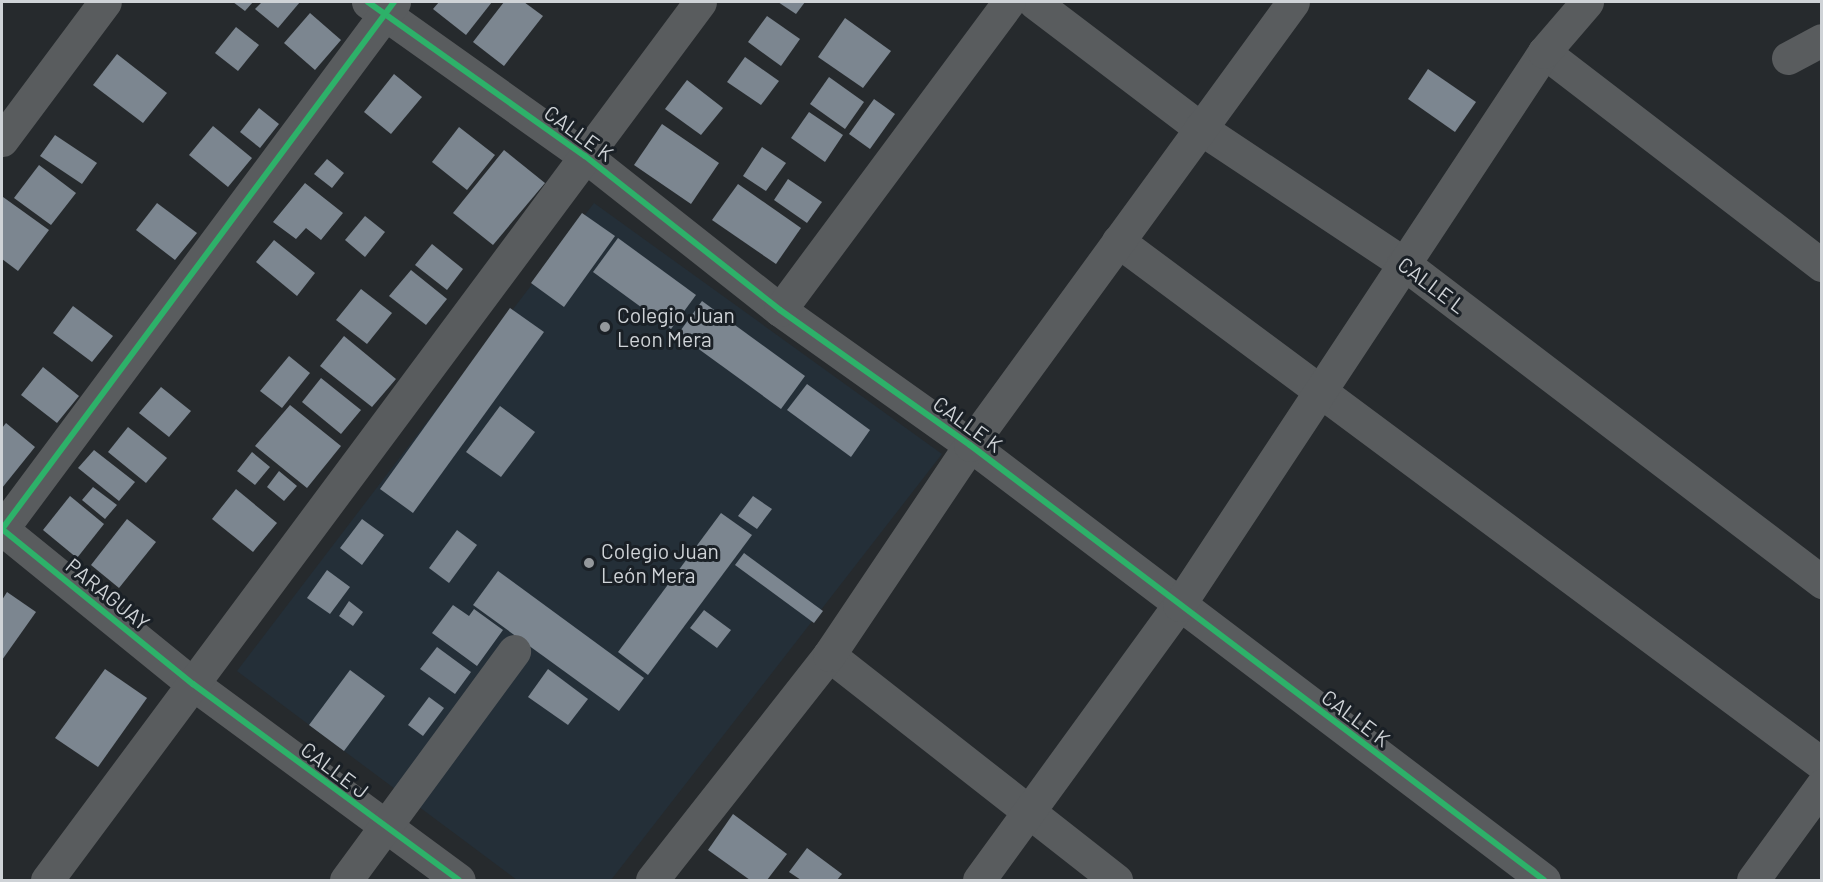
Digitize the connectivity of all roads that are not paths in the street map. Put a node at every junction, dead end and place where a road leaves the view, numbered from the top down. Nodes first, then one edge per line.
1 (105, 2) edge
2 (700, 2) edge
3 (1009, 2) edge
4 (1034, 2) edge
5 (1293, 2) edge
6 (1587, 2) edge
7 (382, 6) edge
8 (1821, 40) edge
9 (1544, 52) junction
10 (1788, 58) dead end
11 (1200, 128) junction
12 (2, 140) edge
13 (585, 156) junction
14 (1118, 241) junction
15 (1403, 263) junction
16 (1821, 265) edge
17 (780, 310) junction
18 (1321, 388) junction
19 (970, 445) junction
20 (2, 529) edge
21 (1821, 582) edge
22 (1179, 604) junction
23 (514, 651) dead end
24 (829, 655) junction
25 (193, 684) junction
26 (1821, 764) edge
27 (1821, 785) edge
28 (1026, 814) junction
29 (386, 828) junction
30 (47, 880) edge
31 (346, 880) edge
32 (459, 880) edge
33 (651, 880) edge
34 (979, 880) edge
35 (1116, 880) edge
36 (1544, 880) edge
37 (1753, 880) edge

1 - 12 street
2 - 13 street
3 - 17 street
4 - 11 street, CALLE L
5 - 11 street
6 - 9 street
7 - 13 street, CALLE K
7 - 20 street
8 - 10 street
9 - 15 street
9 - 16 street
11 - 14 street
11 - 15 street, CALLE L
13 - 17 street, CALLE K
13 - 25 street
14 - 18 street
14 - 19 street
15 - 18 street
15 - 21 street, CALLE L
17 - 19 street, CALLE K
18 - 22 street
18 - 26 street
19 - 22 street, CALLE K
19 - 24 street
20 - 25 street, PARAGUAY
22 - 28 street
22 - 36 street, CALLE K
23 - 29 street
24 - 28 street
24 - 33 street
25 - 29 street, CALLE J
25 - 30 street
27 - 37 street
28 - 34 street
28 - 35 street
29 - 31 street
29 - 32 street, CALLE J

